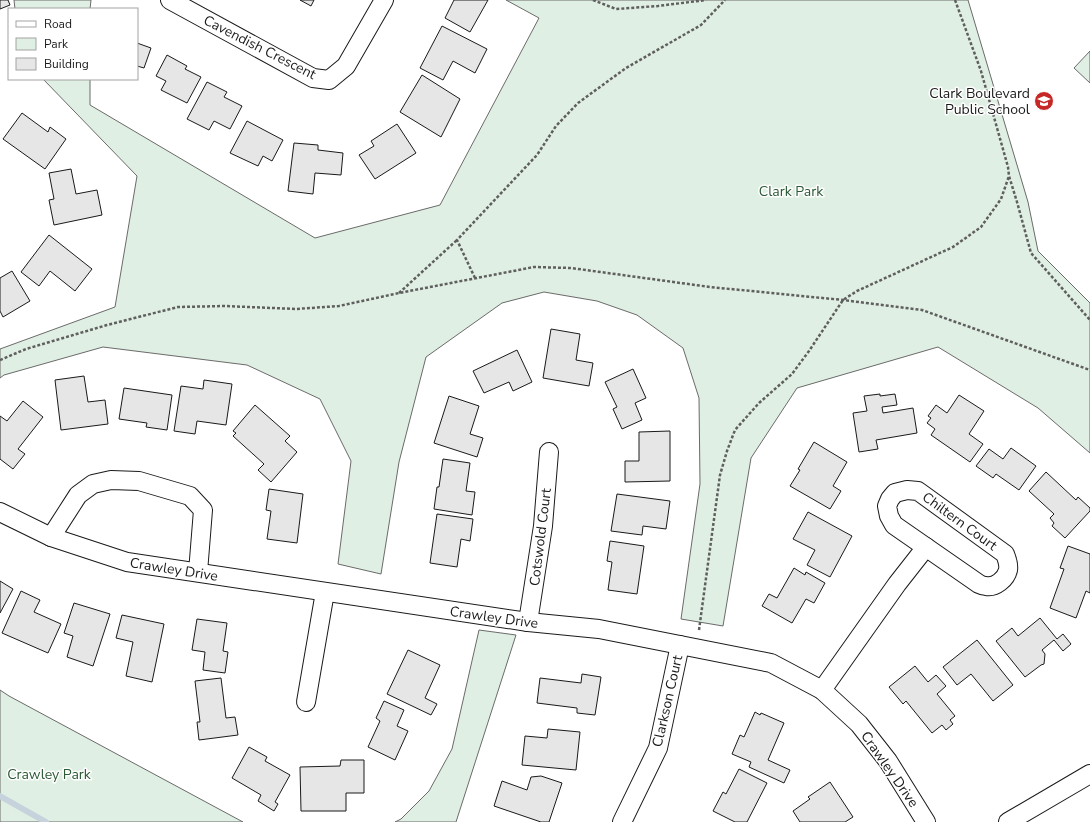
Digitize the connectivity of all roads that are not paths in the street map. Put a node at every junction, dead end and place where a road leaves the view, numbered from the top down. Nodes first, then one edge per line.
1 (170, 0) edge
2 (384, 0) edge
3 (550, 452) dead end
4 (0, 512) edge
5 (51, 537) junction
6 (926, 547) junction
7 (198, 572) junction
8 (325, 592) junction
9 (528, 622) junction
10 (688, 647) junction
11 (822, 690) junction
12 (306, 702) dead end
13 (1090, 774) edge
14 (622, 822) edge
15 (926, 822) edge
16 (1008, 822) edge

1 - 2 street, Cavendish Crescent
3 - 9 street, Cotswold Court
4 - 5 street, Crawley Drive
5 - 7 street, Crawley Drive
5 - 7 street
6 - 6 street, Chiltern Court
6 - 11 street
7 - 8 street, Crawley Drive
8 - 9 street, Crawley Drive
8 - 12 street
9 - 10 street, Crawley Drive
10 - 11 street, Crawley Drive
10 - 14 street, Clarkson Court
11 - 15 street, Crawley Drive
13 - 16 street

